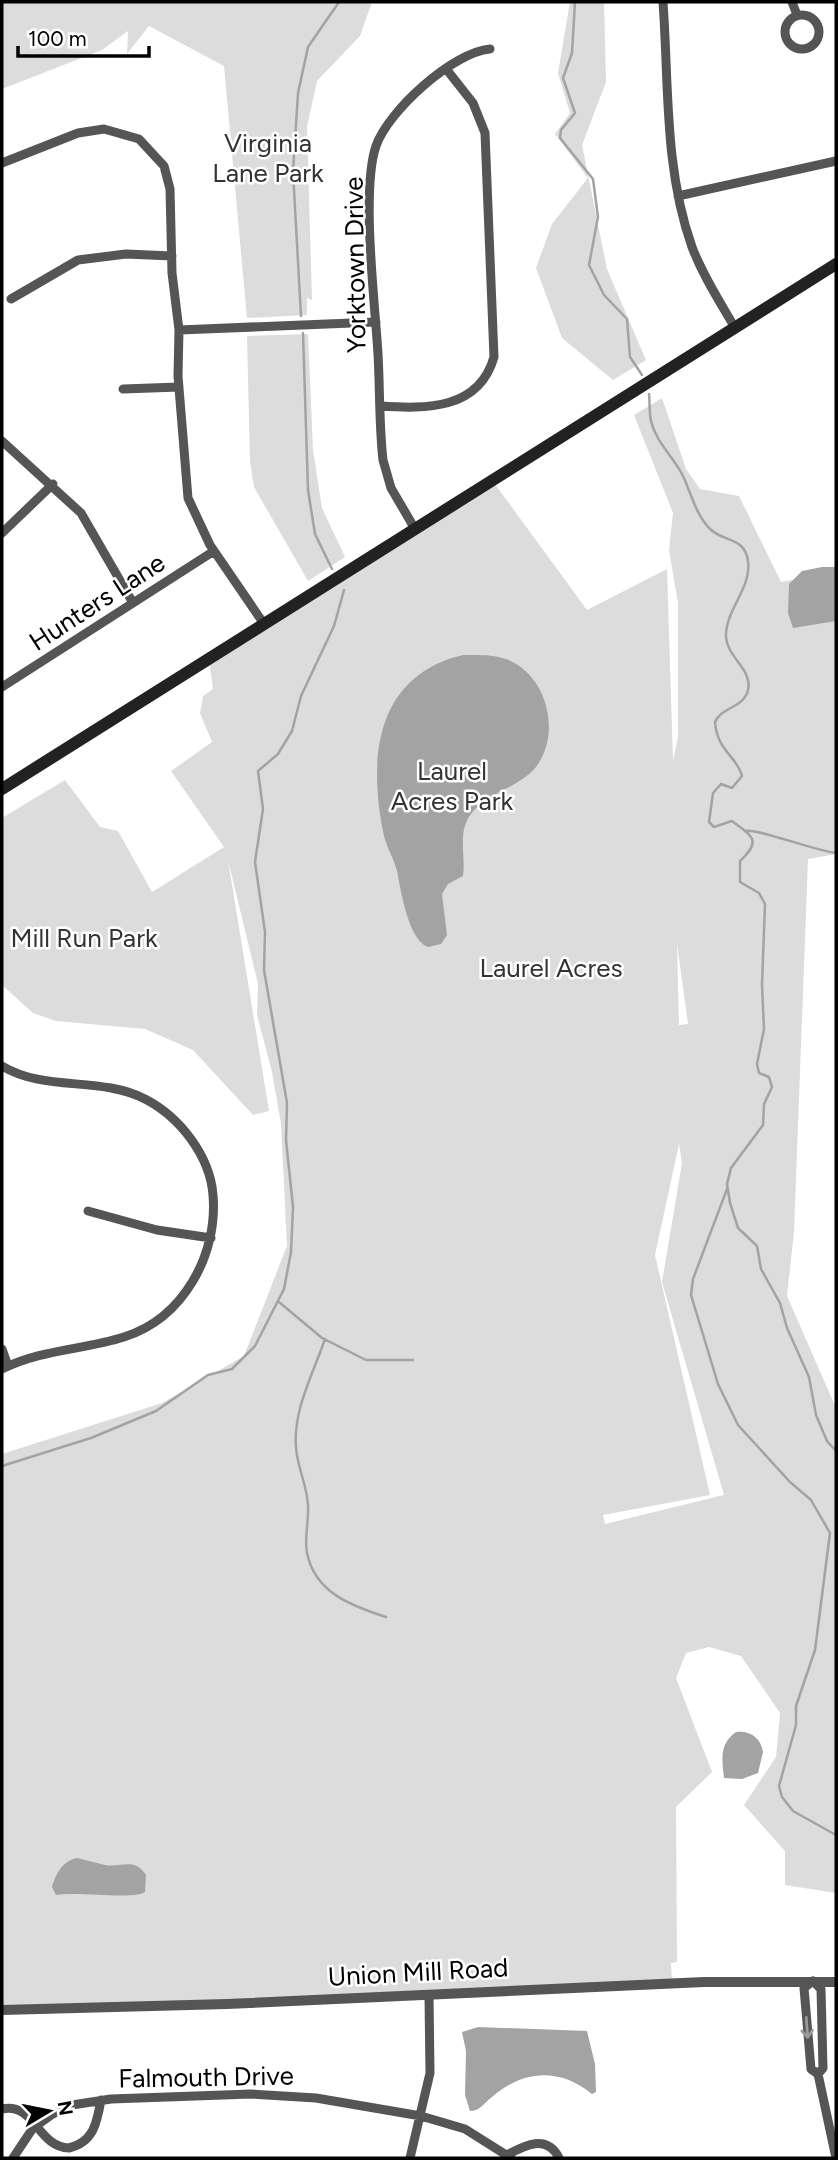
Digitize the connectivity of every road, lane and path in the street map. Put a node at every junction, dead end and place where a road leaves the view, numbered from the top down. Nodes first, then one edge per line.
1 (663, 2) edge
2 (792, 2) edge
3 (797, 15) dead end
4 (490, 50) dead end
5 (447, 70) junction
6 (836, 161) edge
7 (2, 163) edge
8 (678, 196) junction
9 (172, 256) junction
10 (836, 264) edge
11 (11, 299) dead end
12 (376, 322) junction
13 (735, 328) junction
14 (179, 330) junction
15 (179, 387) junction
16 (123, 389) dead end
17 (380, 407) junction
18 (2, 441) edge
19 (53, 484) junction
20 (415, 529) junction
21 (2, 533) edge
22 (214, 551) junction
23 (133, 603) junction
24 (264, 624) junction
25 (2, 687) edge
26 (2, 789) edge
27 (2, 1066) edge
28 (88, 1211) dead end
29 (211, 1238) junction
30 (2, 1349) edge
31 (5, 1368) edge
32 (813, 1981) junction
33 (836, 1982) edge
34 (429, 1994) junction
35 (2, 2010) edge
36 (818, 2074) junction
37 (101, 2100) junction
38 (2, 2109) edge
39 (421, 2116) junction
40 (36, 2125) junction
41 (509, 2157) edge
42 (13, 2158) edge
43 (410, 2158) edge
44 (559, 2158) edge
45 (836, 2158) edge

1 - 8 street
2 - 3 street
4 - 5 street, Yorktown Drive
5 - 12 street, Yorktown Drive
5 - 17 street
6 - 8 street
7 - 9 street
8 - 13 street
9 - 11 street
9 - 14 street
10 - 13 main road
12 - 14 street
12 - 17 street, Yorktown Drive
13 - 20 main road
14 - 15 street
15 - 16 street
15 - 22 street
17 - 20 street, Yorktown Drive
18 - 19 street
19 - 21 street
19 - 23 street
20 - 24 main road
22 - 23 street, Hunters Lane
22 - 24 street
23 - 25 street, Hunters Lane
24 - 26 main road
27 - 29 street
28 - 29 street
29 - 31 street
30 - 31 street
32 - 33 street, Union Mill Road
32 - 34 street, Union Mill Road
32 - 36 street
32 -> 36 street
34 - 35 street, Union Mill Road
34 - 39 street
36 - 45 street
37 - 39 street, Falmouth Drive
37 - 40 street, Falmouth Drive
37 - 40 street
38 - 40 street
39 - 41 street, Falmouth Drive
39 - 43 street
40 - 42 street, Falmouth Drive
41 - 44 street

